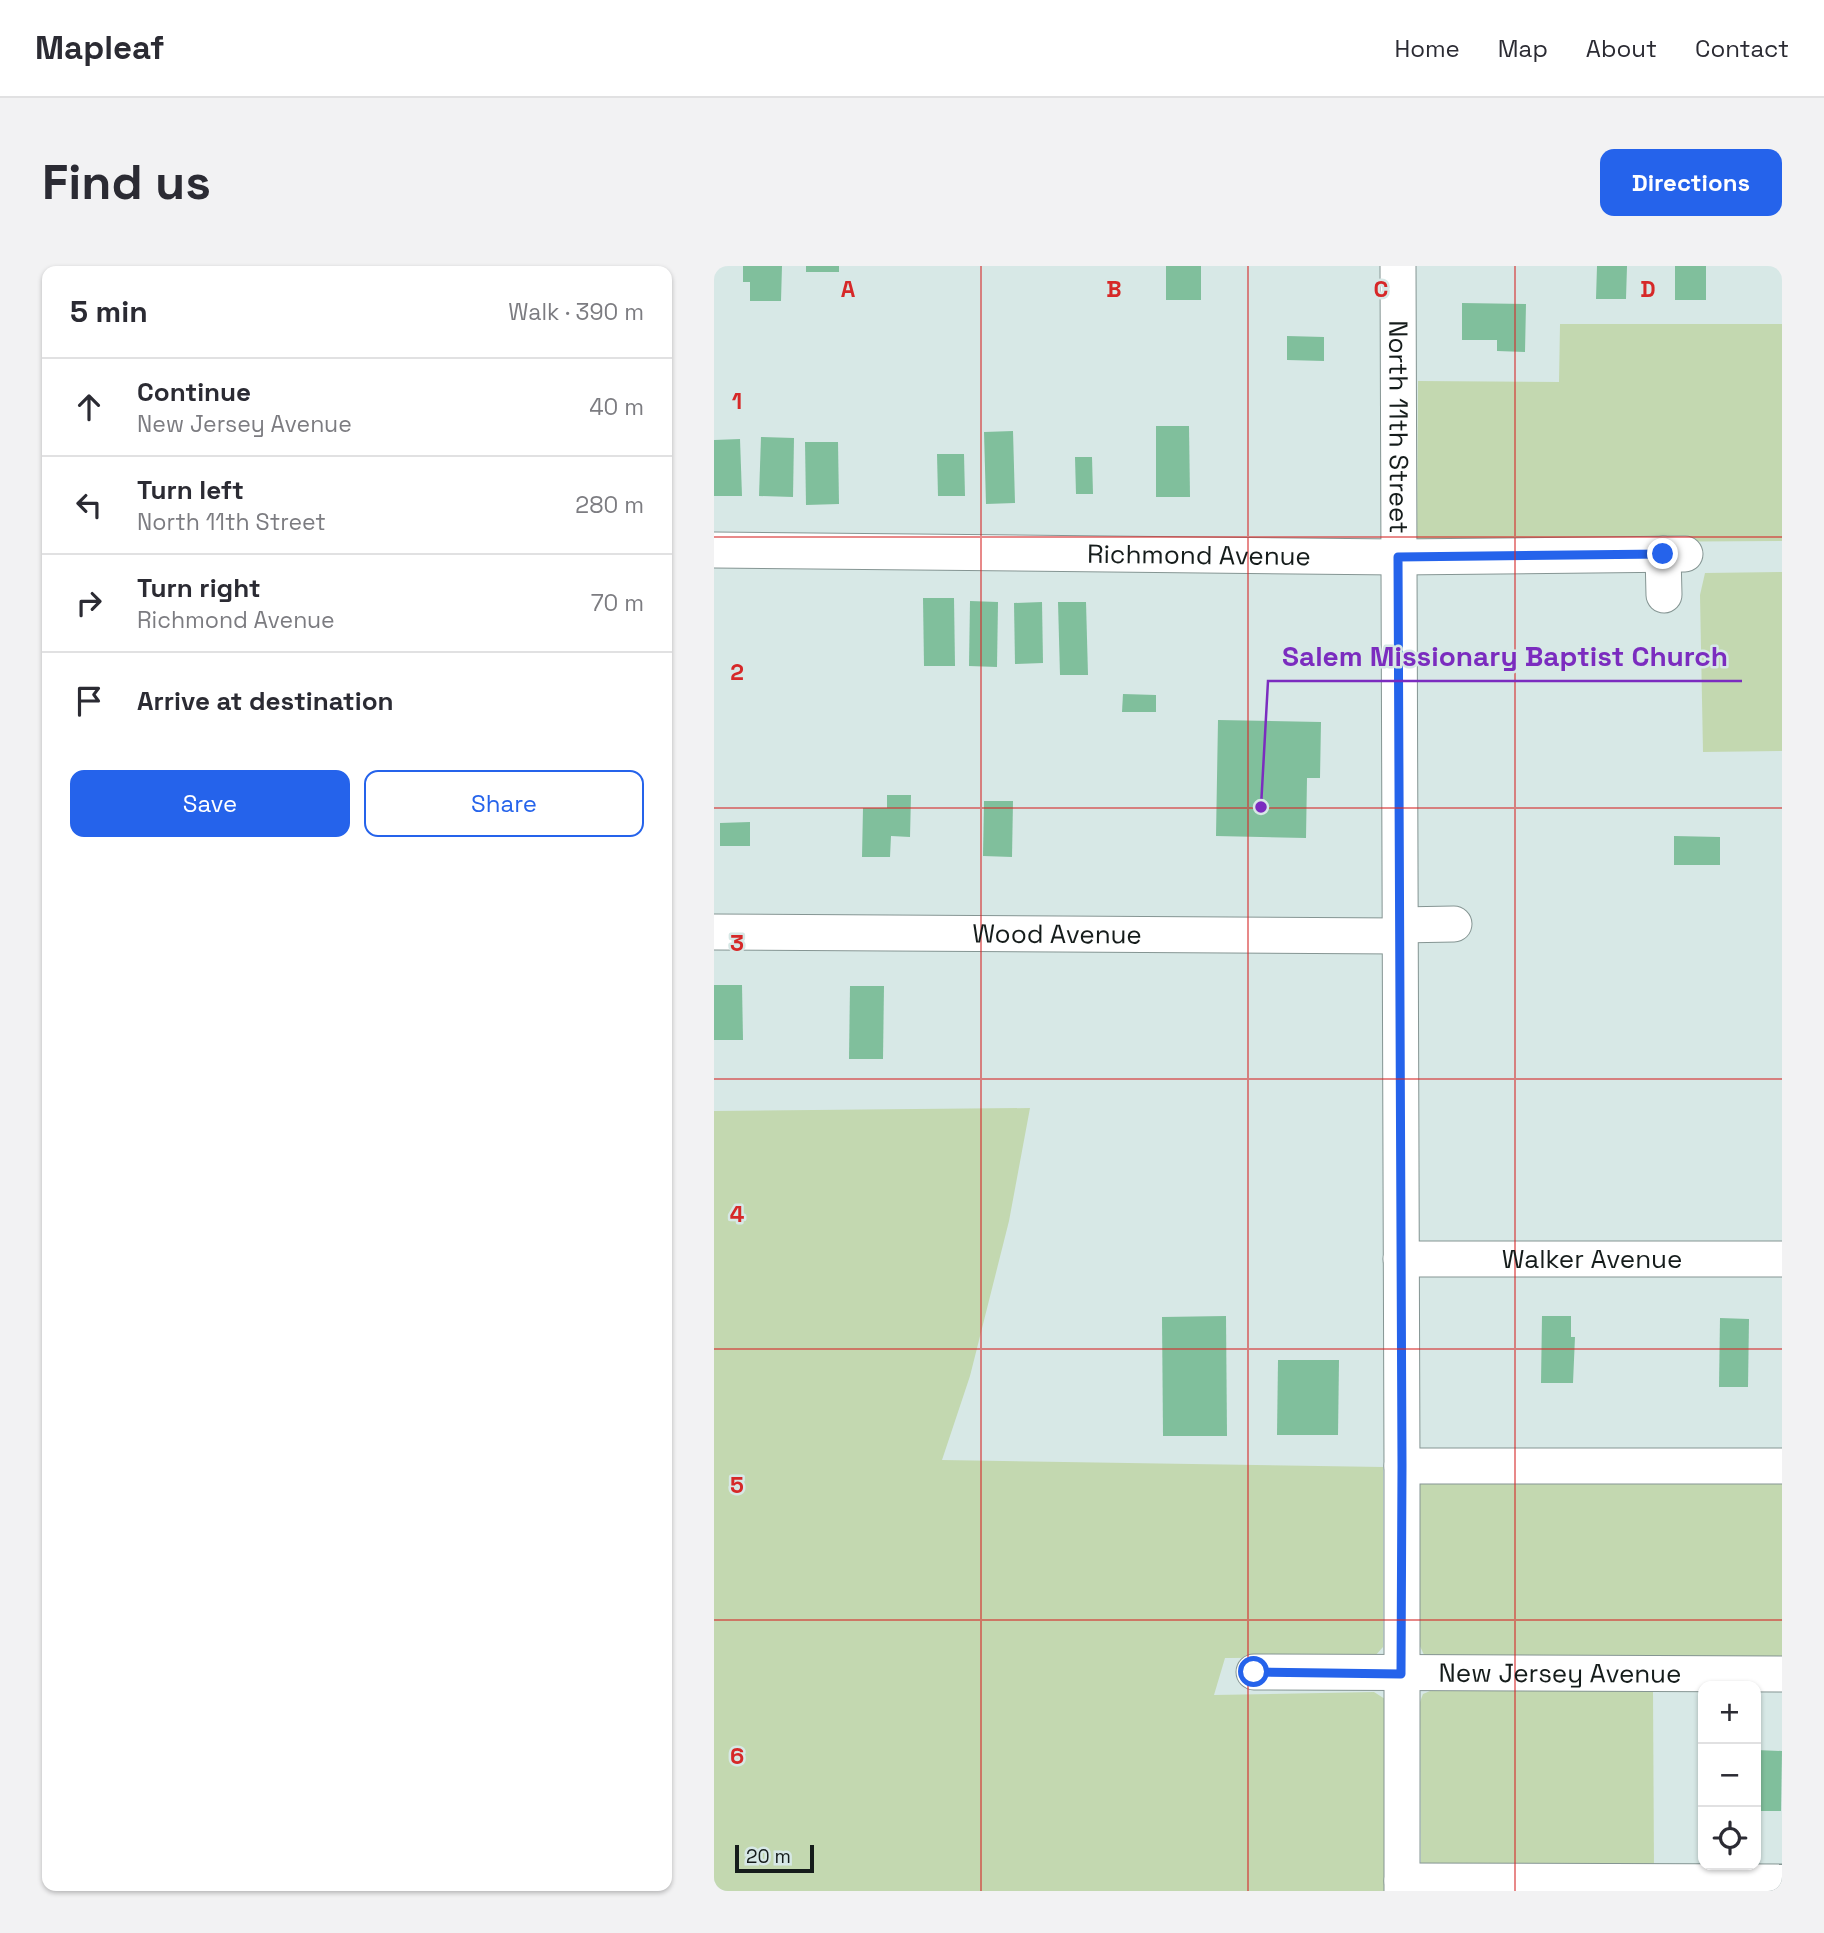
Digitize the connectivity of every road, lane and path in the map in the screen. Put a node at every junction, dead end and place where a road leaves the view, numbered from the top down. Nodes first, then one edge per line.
1 (1398, 266) edge
2 (714, 551) edge
3 (1398, 557) junction
4 (1664, 595) dead end
5 (1454, 925) dead end
6 (1400, 931) junction
7 (714, 932) edge
8 (1401, 1259) junction
9 (1782, 1259) edge
10 (1402, 1466) junction
11 (1782, 1466) edge
12 (1254, 1672) dead end
13 (1401, 1674) junction
14 (1782, 1674) edge
15 (1782, 1882) edge
16 (1402, 1886) edge

1 - 3 street, North 11th Street
2 - 3 street, Richmond Avenue
3 - 4 street, Richmond Avenue
3 - 6 street, North 11th Street
5 - 6 street, Wood Avenue
6 - 7 street, Wood Avenue
6 - 8 street, North 11th Street
8 - 9 street, Walker Avenue
8 - 10 street, North 11th Street
10 - 11 street
10 - 13 street, North 11th Street
12 - 13 street, New Jersey Avenue
13 - 14 street, New Jersey Avenue
13 - 16 street, North 11th Street
15 - 16 street

